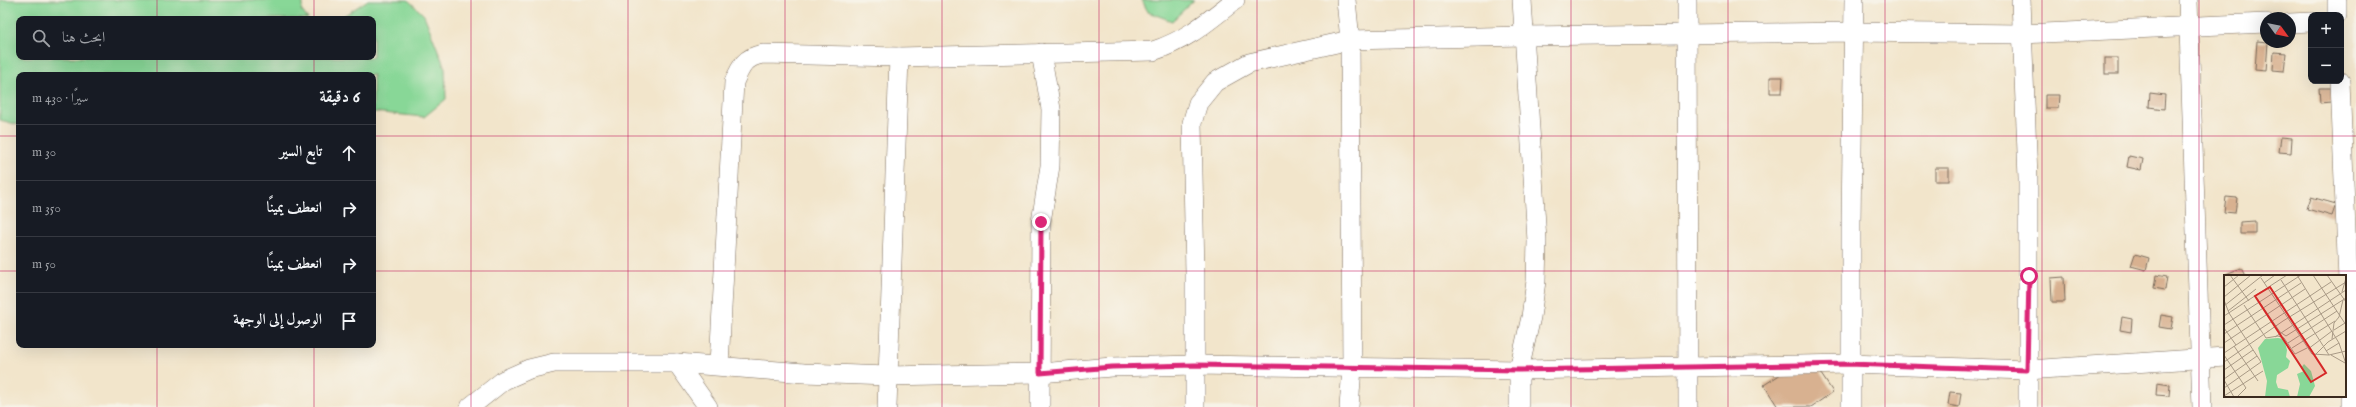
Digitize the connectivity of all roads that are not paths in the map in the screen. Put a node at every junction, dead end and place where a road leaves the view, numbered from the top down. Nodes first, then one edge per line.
1 (1235, 0) edge
2 (1346, 0) edge
3 (1522, 0) edge
4 (1687, 0) edge
5 (1854, 0) edge
6 (2021, 0) edge
7 (2188, 0) edge
8 (2337, 0) edge
9 (2337, 12) edge
10 (2308, 22) edge
11 (2260, 23) edge
12 (2296, 23) edge
13 (2188, 26) junction
14 (1854, 32) junction
15 (1688, 34) junction
16 (2021, 34) junction
17 (1523, 36) junction
18 (1350, 40) junction
19 (1042, 53) junction
20 (899, 57) junction
21 (2340, 84) edge
22 (2351, 355) edge
23 (2224, 357) edge
24 (2202, 358) junction
25 (677, 363) junction
26 (1849, 364) junction
27 (719, 365) junction
28 (1195, 365) junction
29 (1689, 366) junction
30 (1352, 368) junction
31 (1519, 370) junction
32 (2027, 370) junction
33 (1040, 373) junction
34 (888, 376) junction
35 (470, 407) edge
36 (708, 407) edge
37 (887, 407) edge
38 (1040, 407) edge
39 (1194, 407) edge
40 (1349, 407) edge
41 (1519, 407) edge
42 (1688, 407) edge
43 (1851, 407) edge
44 (2028, 407) edge
45 (2202, 407) edge
46 (2351, 407) edge

1 - 19 street
2 - 18 street
3 - 17 street
4 - 15 street
5 - 14 street
6 - 16 street
7 - 13 street
8 - 9 street
10 - 12 street
11 - 13 street
13 - 16 street
13 - 24 street
14 - 15 street
14 - 16 street
14 - 26 street
15 - 17 street
15 - 29 street
16 - 32 street
17 - 18 street
17 - 31 street
18 - 28 street
18 - 30 street
19 - 20 street
19 - 33 street
20 - 27 street
20 - 34 street
21 - 22 street
22 - 46 street
23 - 24 street
24 - 32 street
24 - 45 street
25 - 27 street
25 - 35 street
25 - 36 street
26 - 29 street
26 - 32 street
26 - 43 street
27 - 34 street
28 - 30 street
28 - 33 street
28 - 39 street
29 - 31 street
29 - 42 street
30 - 31 street
30 - 40 street
31 - 41 street
32 - 44 street
33 - 34 street
33 - 38 street
34 - 37 street

